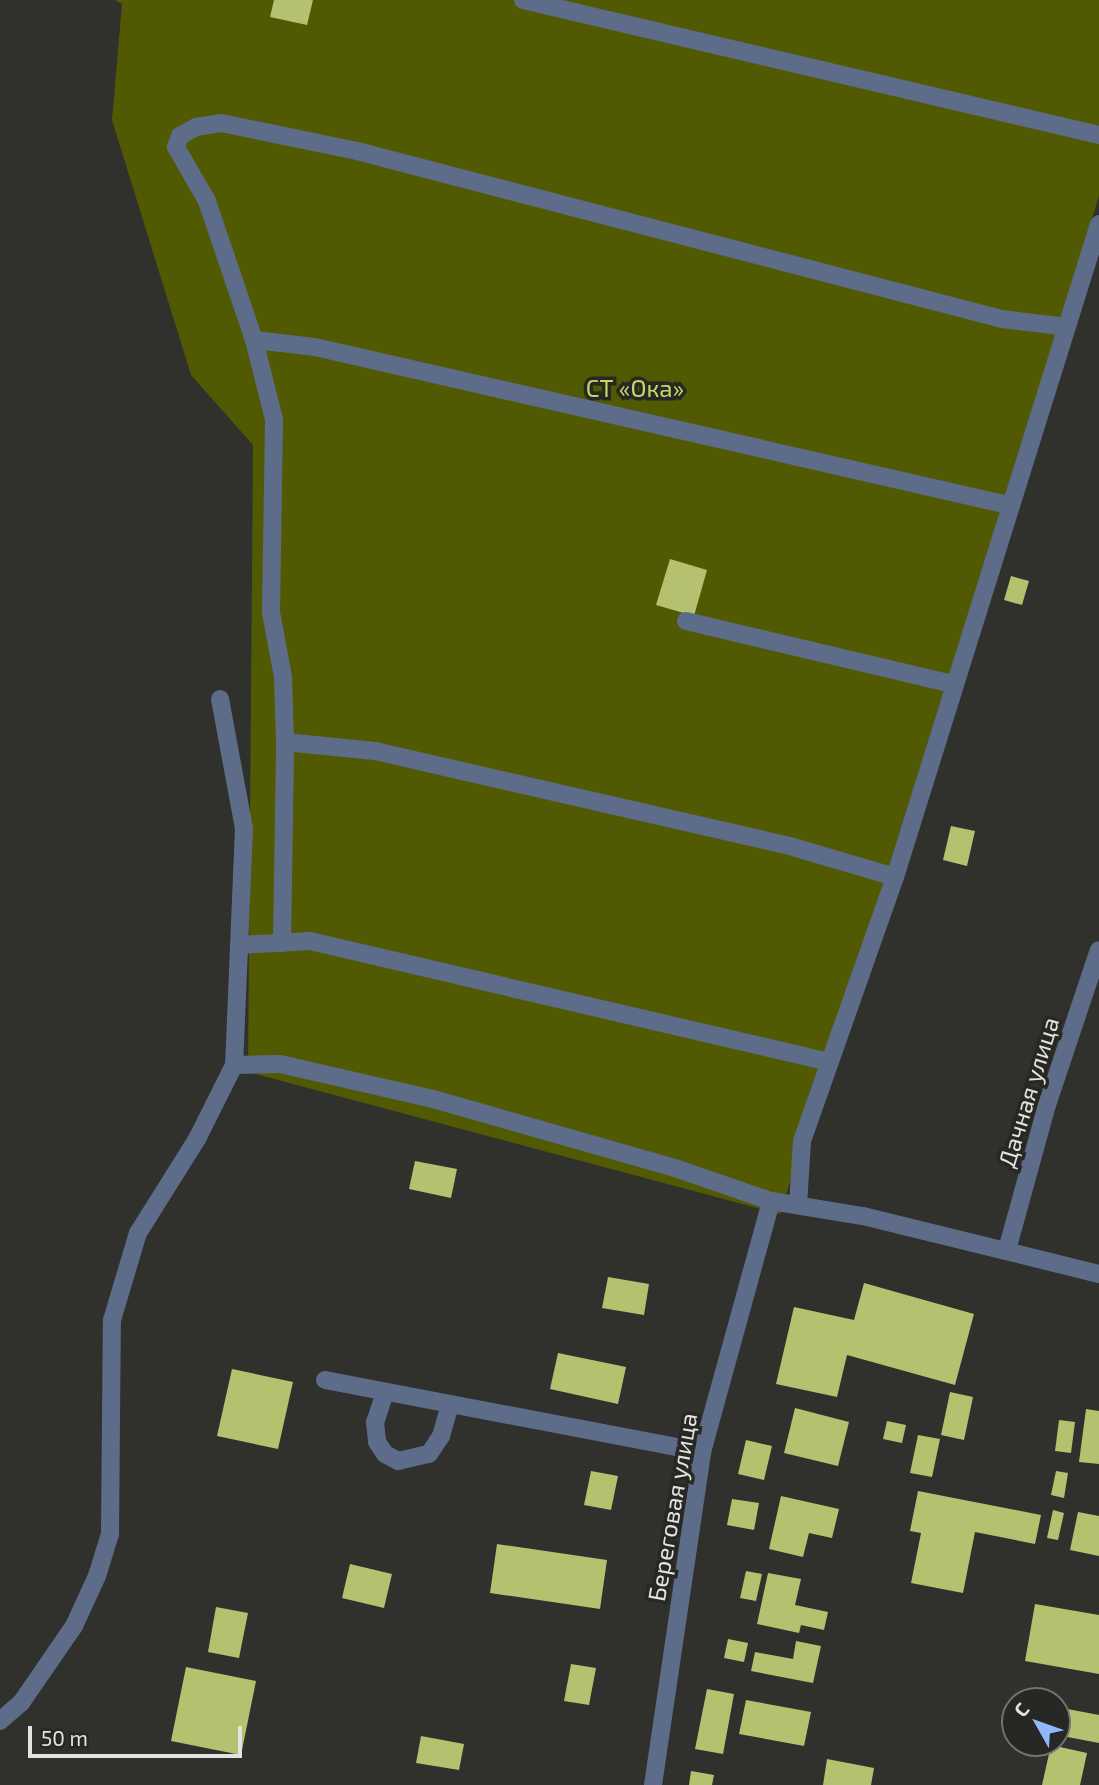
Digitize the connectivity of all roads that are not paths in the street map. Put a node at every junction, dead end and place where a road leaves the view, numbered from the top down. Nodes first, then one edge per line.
1 (523, 0) edge
2 (1099, 135) edge
3 (1099, 224) edge
4 (1067, 327) junction
5 (254, 340) junction
6 (1008, 505) junction
7 (686, 621) dead end
8 (953, 684) junction
9 (220, 699) dead end
10 (285, 741) junction
11 (895, 877) junction
12 (282, 943) junction
13 (239, 945) junction
14 (1099, 950) edge
15 (829, 1062) junction
16 (234, 1065) junction
17 (771, 1201) junction
18 (798, 1205) junction
19 (1007, 1250) junction
20 (1099, 1274) edge
21 (325, 1380) dead end
22 (385, 1392) junction
23 (450, 1404) junction
24 (702, 1452) junction
25 (0, 1721) edge
26 (653, 1785) edge

1 - 2 street
3 - 4 street
4 - 5 street
4 - 6 street
5 - 6 street
5 - 10 street
6 - 8 street
7 - 8 street
8 - 11 street
9 - 13 street
10 - 11 street
10 - 12 street
11 - 15 street
12 - 13 street
12 - 15 street
13 - 16 street
14 - 19 street, Дачная улица
15 - 18 street
16 - 17 street
16 - 25 street
17 - 18 street
17 - 24 street, Береговая улица
18 - 19 street
19 - 20 street
21 - 22 street
22 - 23 street
22 - 23 street
23 - 24 street
24 - 26 street, Береговая улица

